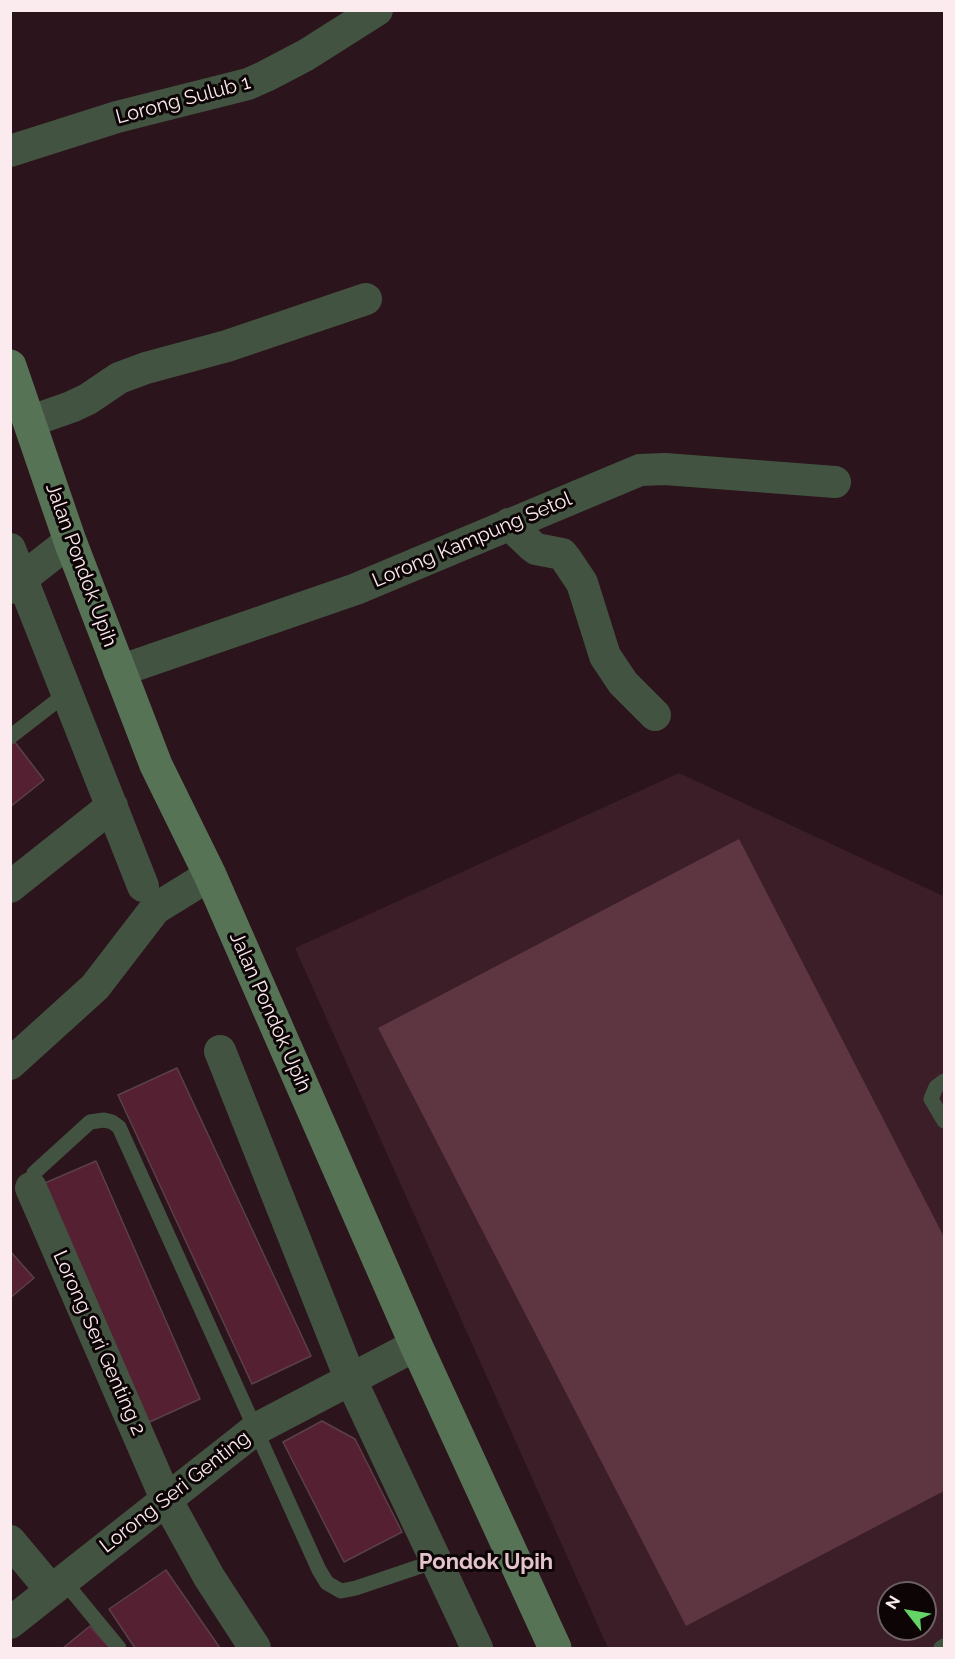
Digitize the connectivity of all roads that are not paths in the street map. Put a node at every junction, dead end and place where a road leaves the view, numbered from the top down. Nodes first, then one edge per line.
1 (377, 10) edge
2 (10, 151) edge
3 (366, 299) dead end
4 (10, 366) edge
5 (31, 421) junction
6 (835, 482) dead end
7 (510, 524) junction
8 (70, 541) junction
9 (10, 549) edge
10 (16, 584) edge
11 (119, 670) junction
12 (67, 693) junction
13 (655, 715) dead end
14 (10, 737) edge
15 (112, 806) junction
16 (210, 875) junction
17 (143, 886) dead end
18 (10, 887) edge
19 (220, 1051) dead end
20 (10, 1064) edge
21 (945, 1081) edge
22 (945, 1121) edge
23 (31, 1188) joint
24 (416, 1345) junction
25 (350, 1378) junction
26 (256, 1429) junction
27 (166, 1499) junction
28 (10, 1541) edge
29 (436, 1561) junction
30 (57, 1585) junction
31 (10, 1623) edge
32 (119, 1648) edge
33 (255, 1648) edge
34 (477, 1648) edge
35 (555, 1648) edge

1 - 2 street, Lorong Sulub 1
3 - 5 street
4 - 5 main road, Jalan Pondok Upih
5 - 8 main road, Jalan Pondok Upih
6 - 7 street, Lorong Kampung Setol
7 - 11 street, Lorong Kampung Setol
7 - 13 street
8 - 10 street
8 - 11 main road, Jalan Pondok Upih
9 - 10 street
10 - 12 street
11 - 16 main road, Jalan Pondok Upih
12 - 14 lane
12 - 15 street
15 - 17 street
15 - 18 street
16 - 20 street
16 - 24 main road, Jalan Pondok Upih
19 - 25 street
21 - 22 lane
23 - 26 lane
23 - 27 street, Lorong Seri Genting 2
24 - 25 street, Lorong Seri Genting
24 - 35 main road, Jalan Pondok Upih
25 - 26 street, Lorong Seri Genting
25 - 29 street
26 - 27 street, Lorong Seri Genting
26 - 29 lane
27 - 30 street, Lorong Seri Genting
27 - 33 street, Lorong Seri Genting 2
28 - 30 street
29 - 34 street
30 - 31 street, Lorong Seri Genting
30 - 32 lane

